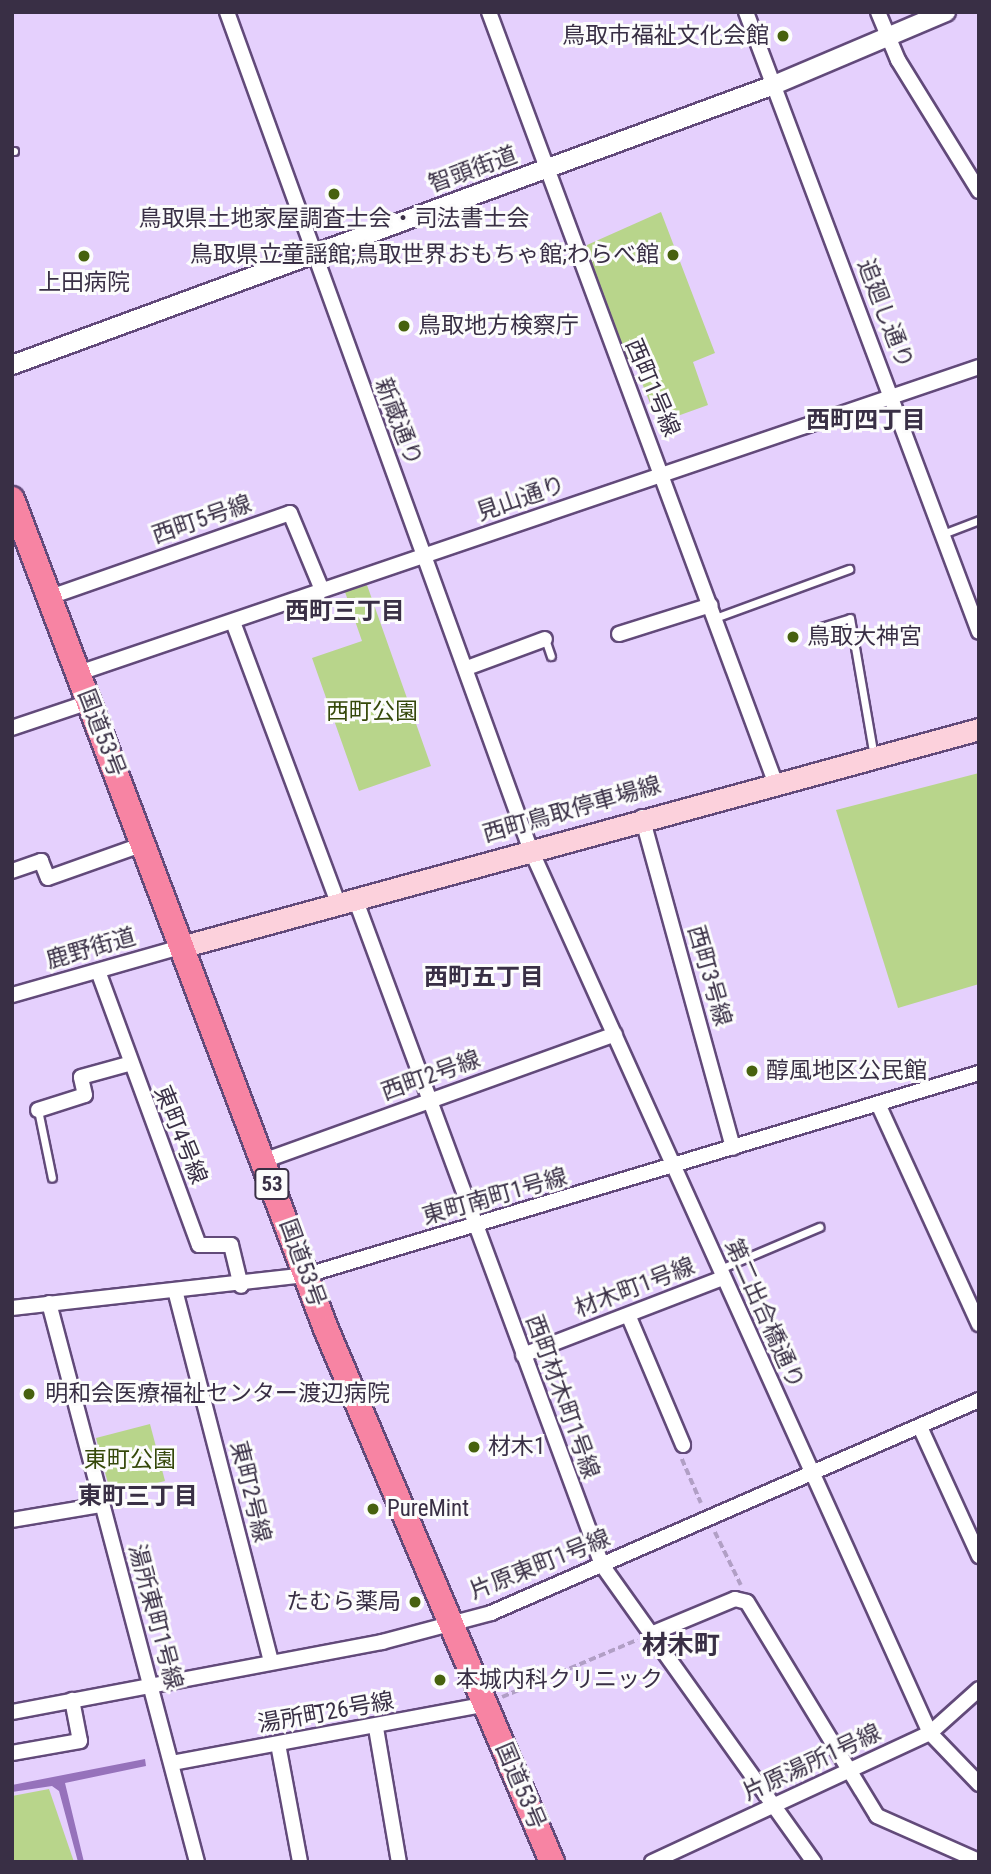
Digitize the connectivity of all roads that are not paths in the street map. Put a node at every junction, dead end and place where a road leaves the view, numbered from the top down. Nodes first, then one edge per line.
1 (227, 12) edge
2 (489, 12) edge
3 (746, 12) edge
4 (878, 12) edge
5 (946, 12) edge
6 (888, 39) junction
7 (774, 85) junction
8 (548, 169) junction
9 (979, 191) edge
10 (311, 255) junction
11 (12, 365) edge
12 (979, 367) edge
13 (892, 397) junction
14 (663, 474) junction
15 (12, 499) edge
16 (979, 520) edge
17 (940, 535) junction
18 (19, 539) edge
19 (425, 556) junction
20 (849, 569) dead end
21 (322, 590) junction
22 (50, 597) junction
23 (974, 601) edge
24 (713, 612) junction
25 (233, 622) junction
26 (821, 627) dead end
27 (979, 632) edge
28 (619, 634) dead end
29 (545, 639) joint
30 (551, 656) dead end
31 (467, 668) junction
32 (79, 673) junction
33 (89, 702) junction
34 (12, 728) edge
35 (979, 729) edge
36 (874, 757) junction
37 (775, 782) junction
38 (642, 817) junction
39 (144, 844) junction
40 (530, 848) junction
41 (12, 871) edge
42 (348, 903) junction
43 (181, 947) junction
44 (98, 971) junction
45 (12, 995) edge
46 (615, 1034) junction
47 (128, 1064) junction
48 (979, 1073) edge
49 (429, 1101) junction
50 (879, 1106) junction
51 (38, 1110) joint
52 (733, 1148) junction
53 (264, 1161) junction
54 (673, 1168) junction
55 (52, 1178) dead end
56 (819, 1227) dead end
57 (475, 1228) junction
58 (722, 1274) junction
59 (307, 1275) junction
60 (241, 1286) junction
61 (176, 1294) junction
62 (49, 1303) junction
63 (12, 1308) edge
64 (629, 1317) junction
65 (979, 1324) edge
66 (523, 1355) junction
67 (979, 1400) edge
68 (920, 1427) junction
69 (683, 1445) road end
70 (812, 1478) junction
71 (101, 1505) junction
72 (12, 1520) edge
73 (979, 1556) edge
74 (602, 1565) junction
75 (449, 1623) junction
76 (651, 1634) junction
77 (271, 1662) junction
78 (150, 1684) junction
79 (979, 1689) edge
80 (72, 1700) junction
81 (493, 1701) junction
82 (12, 1712) edge
83 (376, 1728) junction
84 (930, 1733) junction
85 (278, 1744) junction
86 (12, 1753) edge
87 (172, 1763) junction
88 (849, 1771) junction
89 (979, 1784) edge
90 (775, 1806) junction
91 (979, 1861) edge
92 (197, 1862) edge
93 (300, 1862) edge
94 (399, 1862) edge
95 (551, 1862) edge
96 (652, 1862) edge
97 (814, 1862) edge

1 - 10 street, 新蔵通り
2 - 8 street, 西町1号線
3 - 7 street, 追廻し通り
4 - 6 street
5 - 6 street, 智頭街道
6 - 7 street, 智頭街道
6 - 9 street
7 - 8 street, 智頭街道
7 - 13 street, 追廻し通り
8 - 10 street, 智頭街道
8 - 14 street, 西町1号線
10 - 11 street, 智頭街道
10 - 19 street, 新蔵通り
12 - 13 street, 見山通り
13 - 14 street, 見山通り
13 - 17 street, 追廻し通り
14 - 19 street, 見山通り
14 - 24 street, 西町1号線
15 - 18 highway, 国道53号 / 53
16 - 17 lane
17 - 23 street, 追廻し通り
18 - 22 highway, 国道53号 / 53
19 - 21 street, 見山通り
19 - 31 street, 新蔵通り
20 - 24 lane
21 - 22 street, 西町5号線
21 - 25 street, 見山通り
22 - 32 highway, 国道53号 / 53
23 - 27 street, 追廻し通り
24 - 28 street
24 - 37 street, 西町1号線
25 - 32 street, 見山通り
25 - 42 street
26 - 36 lane
29 - 30 lane
29 - 31 street
31 - 40 street, 新蔵通り
32 - 33 highway, 国道53号 / 53
33 - 34 street
33 - 39 highway, 国道53号 / 53
35 - 36 main road, 西町鳥取停車場線
36 - 37 main road, 西町鳥取停車場線
37 - 38 main road, 西町鳥取停車場線
38 - 40 main road, 西町鳥取停車場線
38 - 52 street, 西町3号線
39 - 41 street
39 - 43 highway, 国道53号 / 53
40 - 42 main road, 西町鳥取停車場線
40 - 46 street, 第二出合橋通り
42 - 43 main road, 西町鳥取停車場線
42 - 49 street, 西町材木町1号線
43 - 44 street, 鹿野街道
43 - 53 highway, 国道53号 / 53
44 - 45 street, 鹿野街道
44 - 47 street, 東町4号線
46 - 49 street, 西町2号線
46 - 54 street, 第二出合橋通り
47 - 51 street
47 - 60 street, 東町4号線
48 - 50 street, 東町南町1号線
49 - 53 street, 西町2号線
49 - 57 street, 西町材木町1号線
50 - 52 street, 東町南町1号線
50 - 65 street
51 - 55 lane
52 - 54 street, 東町南町1号線
53 - 59 highway, 国道53号 / 53
54 - 57 street, 東町南町1号線
54 - 58 street, 第二出合橋通り
56 - 58 lane
57 - 59 street, 東町南町1号線
57 - 66 street, 西町材木町1号線
58 - 64 street, 材木町1号線
58 - 70 street, 第二出合橋通り
59 - 60 street, 東町南町1号線
59 - 75 highway, 国道53号 / 53
60 - 61 street, 東町南町1号線
61 - 62 street, 東町南町1号線
61 - 77 street, 東町2号線
62 - 63 street, 東町南町1号線
62 - 71 street, 湯所東町1号線
64 - 66 street, 材木町1号線
64 - 69 street
66 - 74 street, 西町材木町1号線
67 - 68 street, 片原東町1号線
68 - 70 street, 片原東町1号線
68 - 73 street
70 - 74 street, 片原東町1号線
70 - 84 street, 第二出合橋通り
71 - 72 street
71 - 78 street, 湯所東町1号線
74 - 75 street, 片原東町1号線
74 - 76 street, 西町材木町1号線
75 - 77 street, 片原東町1号線
75 - 81 highway, 国道53号 / 53
76 - 88 street
76 - 90 street, 西町材木町1号線
77 - 78 street, 片原東町1号線
78 - 80 street, 片原東町1号線
78 - 87 street, 湯所東町1号線
79 - 84 street, 片原湯所1号線
80 - 82 street, 片原東町1号線
80 - 86 street
81 - 83 street, 湯所町26号線
81 - 95 highway, 国道53号 / 53
83 - 85 street, 湯所町26号線
83 - 94 street
84 - 88 street, 片原湯所1号線
84 - 89 street, 第二出合橋通り
85 - 87 street, 湯所町26号線
85 - 93 street
87 - 92 street, 湯所東町1号線
88 - 90 street, 片原湯所1号線
88 - 91 street
90 - 96 street, 片原湯所1号線
90 - 97 street, 西町材木町1号線

